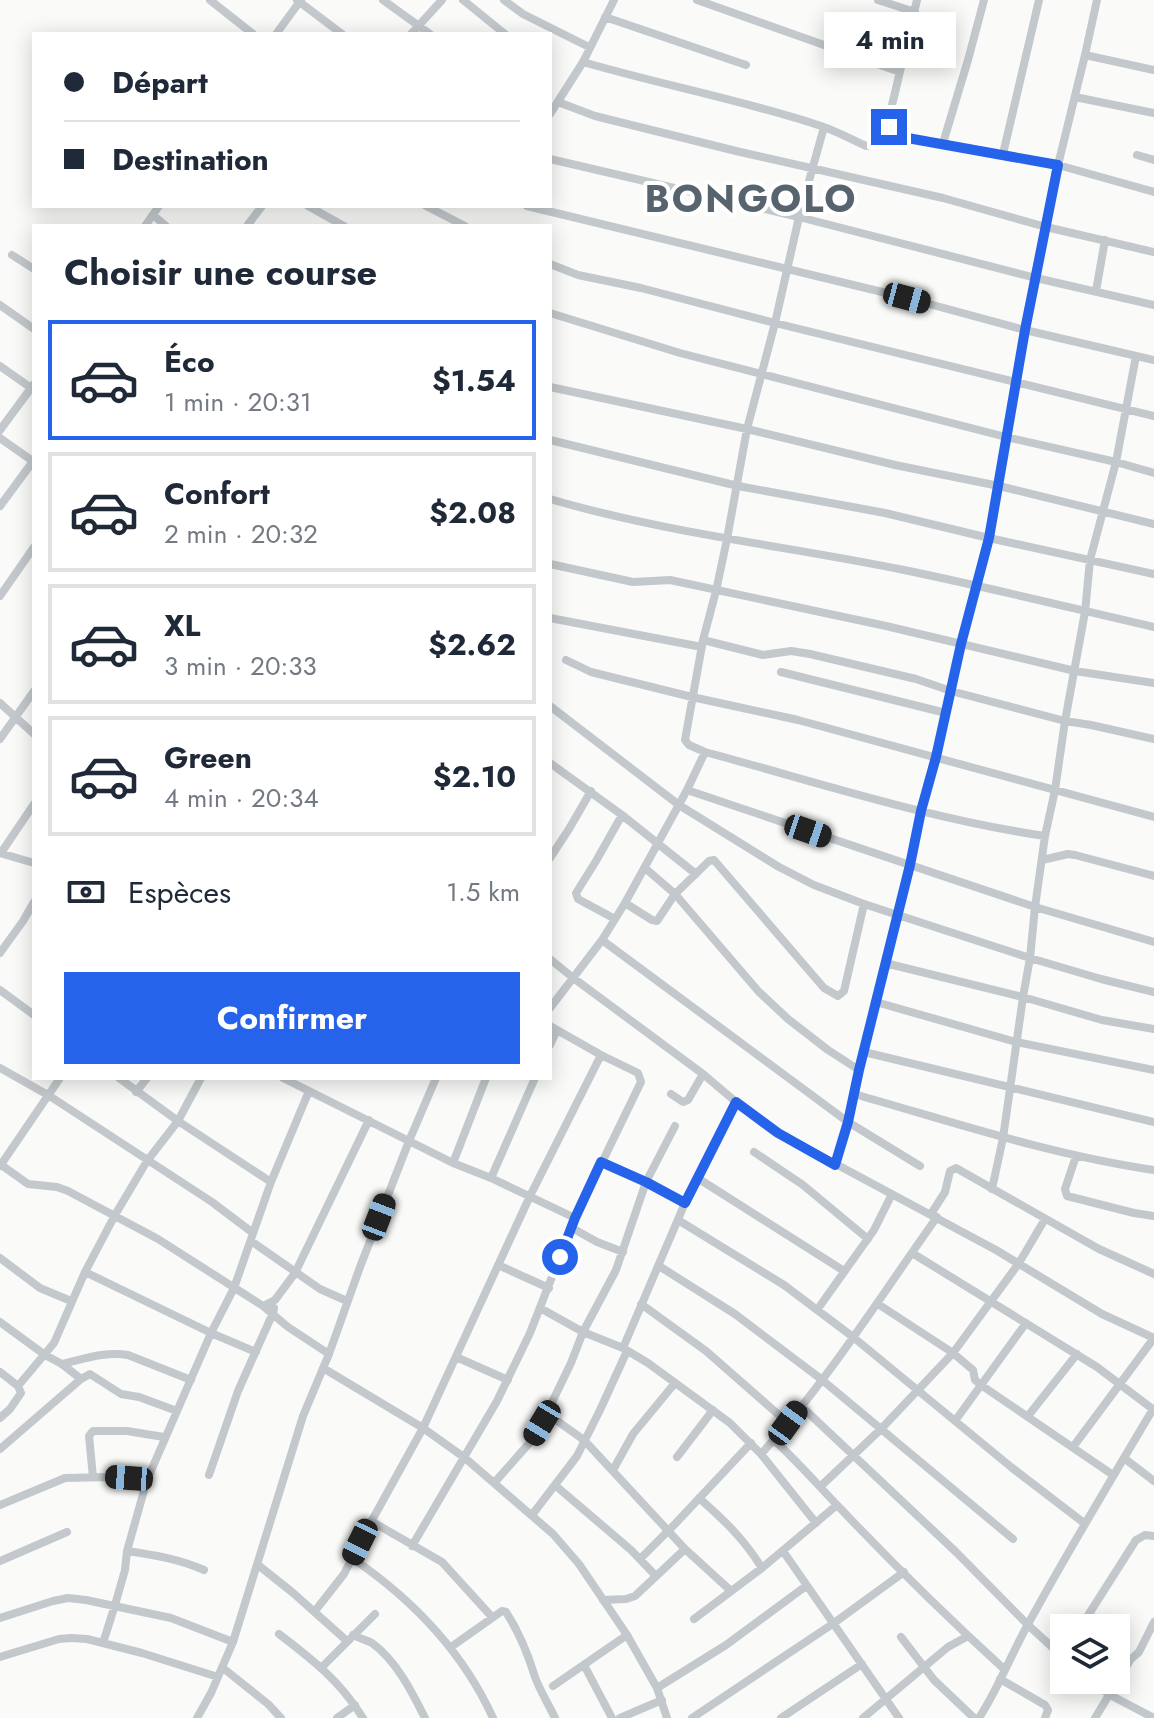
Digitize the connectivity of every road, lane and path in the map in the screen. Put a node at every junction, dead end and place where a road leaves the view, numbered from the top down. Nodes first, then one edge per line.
1 (210, 0) edge
2 (383, 0) edge
3 (442, 0) edge
4 (463, 0) edge
5 (504, 0) edge
6 (614, 0) edge
7 (697, 0) edge
8 (878, 0) edge
9 (917, 0) edge
10 (984, 0) edge
11 (1039, 0) edge
12 (1097, 0) edge
13 (299, 1) edge
14 (915, 12) junction
15 (605, 17) junction
16 (419, 26) junction
17 (250, 32) edge
18 (277, 32) edge
19 (339, 32) edge
20 (413, 32) edge
21 (427, 32) edge
22 (503, 32) edge
23 (589, 47) junction
24 (1085, 55) junction
25 (583, 62) junction
26 (746, 65) dead end
27 (1154, 70) edge
28 (900, 72) junction
29 (1075, 97) junction
30 (558, 102) junction
31 (552, 111) edge
32 (1154, 113) edge
33 (824, 127) junction
34 (891, 131) junction
35 (943, 143) junction
36 (1003, 154) junction
37 (1137, 155) dead end
38 (552, 159) edge
39 (1154, 160) edge
40 (1058, 165) junction
41 (814, 168) junction
42 (1154, 192) edge
43 (158, 208) edge
44 (312, 208) edge
45 (430, 208) edge
46 (535, 208) edge
47 (153, 215) junction
48 (799, 217) junction
49 (146, 224) edge
50 (164, 224) edge
51 (340, 224) edge
52 (461, 224) edge
53 (1046, 227) junction
54 (1105, 240) junction
55 (1154, 252) edge
56 (12, 255) dead end
57 (552, 265) edge
58 (32, 268) edge
59 (787, 270) junction
60 (1036, 278) junction
61 (1096, 291) junction
62 (0, 305) edge
63 (1154, 305) edge
64 (552, 314) edge
65 (775, 323) junction
66 (32, 328) edge
67 (1025, 330) junction
68 (1136, 356) junction
69 (1154, 360) edge
70 (0, 366) edge
71 (761, 374) junction
72 (1016, 382) junction
73 (32, 387) edge
74 (552, 387) edge
75 (32, 389) edge
76 (1127, 410) junction
77 (1154, 416) edge
78 (747, 429) junction
79 (0, 430) edge
80 (1006, 437) junction
81 (0, 438) edge
82 (552, 440) edge
83 (32, 460) edge
84 (1116, 462) junction
85 (32, 464) edge
86 (1154, 473) edge
87 (738, 486) junction
88 (999, 486) junction
89 (552, 500) edge
90 (0, 506) edge
91 (1103, 512) junction
92 (1154, 524) edge
93 (989, 538) junction
94 (727, 539) junction
95 (31, 559) edge
96 (1090, 560) junction
97 (552, 564) edge
98 (1154, 574) edge
99 (976, 587) junction
100 (716, 591) junction
101 (0, 596) edge
102 (1085, 612) junction
103 (552, 618) edge
104 (1154, 627) edge
105 (702, 643) junction
106 (961, 644) junction
107 (566, 660) dead end
108 (1075, 671) junction
109 (781, 672) dead end
110 (1154, 683) edge
111 (951, 691) junction
112 (32, 694) edge
113 (692, 697) junction
114 (0, 703) edge
115 (552, 708) edge
116 (946, 713) junction
117 (16, 718) junction
118 (1065, 721) junction
119 (32, 732) edge
120 (0, 739) edge
121 (1154, 739) edge
122 (705, 752) junction
123 (936, 757) junction
124 (552, 767) edge
125 (687, 790) junction
126 (1055, 790) junction
127 (591, 791) junction
128 (679, 805) junction
129 (32, 807) edge
130 (921, 811) junction
131 (622, 815) junction
132 (1154, 817) edge
133 (1045, 836) junction
134 (658, 844) junction
135 (0, 853) edge
136 (552, 855) edge
137 (1042, 860) junction
138 (32, 862) edge
139 (910, 865) junction
140 (645, 868) junction
141 (696, 874) junction
142 (1154, 876) edge
143 (675, 894) junction
144 (625, 903) junction
145 (864, 904) junction
146 (32, 905) edge
147 (1035, 907) junction
148 (897, 915) junction
149 (615, 919) junction
150 (602, 940) junction
151 (1154, 942) edge
152 (0, 953) edge
153 (1030, 958) junction
154 (552, 961) edge
155 (885, 963) junction
156 (572, 977) junction
157 (0, 990) edge
158 (1154, 992) edge
159 (1023, 997) junction
160 (876, 1002) junction
161 (552, 1005) edge
162 (32, 1014) edge
163 (554, 1028) edge
164 (1154, 1029) edge
165 (1016, 1042) junction
166 (864, 1052) junction
167 (601, 1055) junction
168 (0, 1068) edge
169 (859, 1070) junction
170 (1154, 1070) edge
171 (703, 1074) junction
172 (59, 1080) edge
173 (121, 1080) edge
174 (145, 1080) edge
175 (200, 1080) edge
176 (287, 1080) edge
177 (435, 1080) edge
178 (485, 1080) edge
179 (534, 1080) edge
180 (1010, 1088) junction
181 (309, 1091) junction
182 (136, 1092) junction
183 (671, 1094) dead end
184 (854, 1094) junction
185 (48, 1095) junction
186 (736, 1102) junction
187 (369, 1120) junction
188 (178, 1121) junction
189 (848, 1122) junction
190 (1154, 1122) edge
191 (675, 1126) dead end
192 (1003, 1138) junction
193 (409, 1141) junction
194 (754, 1152) dead end
195 (1076, 1156) junction
196 (147, 1161) junction
197 (601, 1162) junction
198 (453, 1163) junction
199 (0, 1165) edge
200 (835, 1165) junction
201 (920, 1166) dead end
202 (1154, 1170) edge
203 (491, 1178) junction
204 (699, 1179) junction
205 (271, 1182) junction
206 (646, 1182) junction
207 (992, 1189) junction
208 (892, 1194) junction
209 (530, 1196) junction
210 (685, 1203) junction
211 (115, 1215) junction
212 (934, 1216) junction
213 (1154, 1216) edge
214 (575, 1218) junction
215 (1045, 1219) junction
216 (678, 1220) junction
217 (572, 1228) junction
218 (252, 1237) junction
219 (868, 1239) junction
220 (623, 1252) junction
221 (912, 1253) junction
222 (0, 1258) edge
223 (1019, 1263) junction
224 (498, 1265) junction
225 (659, 1266) junction
226 (844, 1271) junction
227 (85, 1272) junction
228 (295, 1273) junction
229 (1154, 1274) edge
230 (234, 1288) junction
231 (549, 1288) junction
232 (275, 1300) junction
233 (71, 1301) junction
234 (347, 1301) junction
235 (990, 1301) junction
236 (641, 1304) junction
237 (878, 1304) junction
238 (263, 1306) junction
239 (540, 1308) junction
240 (817, 1310) junction
241 (273, 1313) junction
242 (0, 1322) edge
243 (1026, 1323) junction
244 (583, 1332) junction
245 (211, 1333) junction
246 (853, 1337) junction
247 (1154, 1338) edge
248 (625, 1349) junction
249 (256, 1352) junction
250 (953, 1353) junction
251 (329, 1354) junction
252 (1077, 1354) junction
253 (45, 1355) junction
254 (456, 1357) junction
255 (62, 1364) junction
256 (323, 1368) junction
257 (0, 1372) edge
258 (81, 1379) junction
259 (821, 1379) junction
260 (191, 1380) junction
261 (508, 1380) junction
262 (675, 1383) junction
263 (1120, 1383) junction
264 (981, 1385) junction
265 (18, 1386) junction
266 (919, 1390) junction
267 (801, 1406) junction
268 (713, 1410) junction
269 (1153, 1410) edge
270 (177, 1411) junction
271 (546, 1413) junction
272 (1028, 1416) junction
273 (0, 1418) edge
274 (955, 1421) junction
275 (788, 1423) junction
276 (423, 1428) junction
277 (881, 1429) junction
278 (164, 1437) junction
279 (584, 1440) junction
280 (774, 1440) junction
281 (751, 1443) junction
282 (1073, 1447) junction
283 (0, 1449) edge
284 (761, 1454) junction
285 (853, 1456) junction
286 (677, 1457) dead end
287 (465, 1458) junction
288 (1124, 1458) junction
289 (613, 1470) junction
290 (209, 1475) dead end
291 (1113, 1475) junction
292 (93, 1477) junction
293 (147, 1480) junction
294 (1154, 1481) edge
295 (495, 1482) junction
296 (556, 1486) junction
297 (821, 1486) junction
298 (699, 1498) junction
299 (0, 1505) edge
300 (837, 1505) junction
301 (532, 1515) junction
302 (371, 1521) junction
303 (816, 1523) junction
304 (1084, 1523) junction
305 (668, 1531) junction
306 (67, 1532) dead end
307 (1154, 1536) edge
308 (1013, 1539) dead end
309 (412, 1546) junction
310 (685, 1549) junction
311 (127, 1551) junction
312 (783, 1551) junction
313 (352, 1558) junction
314 (640, 1559) junction
315 (0, 1561) edge
316 (258, 1565) junction
317 (762, 1568) junction
318 (204, 1570) dead end
319 (904, 1572) junction
320 (656, 1576) junction
321 (806, 1586) junction
322 (731, 1591) junction
323 (603, 1600) junction
324 (115, 1605) junction
325 (315, 1611) junction
326 (375, 1614) dead end
327 (1089, 1614) edge
328 (492, 1617) junction
329 (0, 1618) edge
330 (694, 1619) dead end
331 (1154, 1622) edge
332 (834, 1623) junction
333 (1028, 1625) junction
334 (279, 1634) dead end
335 (627, 1635) junction
336 (968, 1636) junction
337 (901, 1637) dead end
338 (350, 1638) junction
339 (233, 1642) junction
340 (103, 1643) junction
341 (1050, 1644) edge
342 (451, 1647) junction
343 (0, 1657) edge
344 (862, 1664) junction
345 (584, 1665) junction
346 (322, 1667) junction
347 (923, 1667) junction
348 (223, 1668) junction
349 (1004, 1669) junction
350 (218, 1677) junction
351 (1000, 1679) junction
352 (553, 1686) dead end
353 (657, 1688) junction
354 (1110, 1695) junction
355 (662, 1700) junction
356 (886, 1700) junction
357 (355, 1705) junction
358 (1149, 1717) edge
359 (197, 1718) edge
360 (281, 1718) edge
361 (337, 1718) edge
362 (363, 1718) edge
363 (425, 1718) edge
364 (493, 1718) edge
365 (555, 1718) edge
366 (612, 1718) edge
367 (620, 1718) edge
368 (667, 1718) edge
369 (692, 1718) edge
370 (781, 1718) edge
371 (863, 1718) edge
372 (899, 1718) edge
373 (977, 1718) edge
374 (1045, 1718) edge
375 (1095, 1718) edge

1 - 17 street
2 - 16 street
3 - 16 street
4 - 22 street
5 - 23 street
6 - 15 street
7 - 28 street
8 - 14 street
9 - 14 street
10 - 35 street
11 - 36 street
12 - 24 street
13 - 18 street
13 - 19 street
14 - 28 street
15 - 23 street
15 - 26 street
16 - 20 street
16 - 21 street
23 - 25 street
24 - 27 street
24 - 29 street
25 - 30 street
25 - 33 street
28 - 34 street
29 - 32 street
29 - 40 street
30 - 31 street
30 - 41 street
33 - 34 street
33 - 41 street
34 - 35 street
35 - 36 street
36 - 40 street
37 - 39 street
38 - 48 street
40 - 42 street
40 - 53 street
41 - 48 street
41 - 53 street
43 - 47 street
44 - 51 street
45 - 52 street
46 - 59 street
47 - 49 street
47 - 50 street
48 - 59 street
48 - 60 street
53 - 54 street
53 - 60 street
54 - 55 street
54 - 61 street
56 - 58 street
57 - 65 street
59 - 65 street
59 - 67 street
60 - 61 street
60 - 67 street
61 - 63 street
62 - 66 street
64 - 71 street
65 - 71 street
65 - 72 street
67 - 68 street
67 - 72 street
68 - 69 street
68 - 76 street
70 - 73 street
71 - 78 street
71 - 80 street
72 - 76 street
72 - 80 street
74 - 78 street
75 - 79 street
76 - 77 street
76 - 84 street
78 - 87 street
78 - 88 street
80 - 84 street
80 - 88 street
81 - 83 street
82 - 87 street
84 - 86 street
84 - 91 street
85 - 90 street
87 - 93 street
87 - 94 street
88 - 91 street
88 - 93 street
89 - 94 street
91 - 92 street
91 - 96 street
93 - 96 street
93 - 99 street
94 - 99 street
94 - 100 street
95 - 101 street
96 - 98 street
96 - 102 street
97 - 100 street
99 - 102 street
99 - 106 street
100 - 105 street
100 - 106 street
102 - 104 street
102 - 108 street
103 - 105 street
105 - 111 street
105 - 113 street
106 - 108 street
106 - 111 street
107 - 113 street
108 - 110 street
108 - 118 street
109 - 116 street
111 - 116 street
111 - 118 street
112 - 117 street
113 - 122 street
113 - 123 street
114 - 117 street
115 - 128 street
116 - 123 street
117 - 119 street
117 - 120 street
118 - 121 street
118 - 126 street
122 - 125 street
122 - 130 street
123 - 126 street
123 - 130 street
124 - 127 street
125 - 128 street
125 - 139 street
126 - 132 street
126 - 133 street
127 - 131 street
127 - 136 street
128 - 134 street
128 - 145 street
129 - 135 street
130 - 133 street
130 - 139 street
131 - 134 street
131 - 149 street
133 - 137 street
134 - 140 street
134 - 141 street
135 - 138 street
137 - 142 street
137 - 147 street
139 - 147 street
139 - 148 street
140 - 143 street
140 - 144 street
141 - 143 street
141 - 145 street
143 - 144 street
143 - 169 street
144 - 149 street
145 - 148 street
146 - 152 street
147 - 151 street
147 - 153 street
148 - 153 street
148 - 155 street
149 - 150 street
150 - 156 street
150 - 189 street
153 - 158 street
153 - 159 street
154 - 156 street
155 - 159 street
155 - 160 street
156 - 161 street
156 - 171 street
157 - 162 street
159 - 164 street
159 - 165 street
160 - 165 street
160 - 166 street
163 - 167 street
165 - 170 street
165 - 180 street
166 - 169 street
166 - 180 street
167 - 197 street
167 - 209 street
168 - 185 street
169 - 184 street
171 - 183 street
171 - 186 street
172 - 185 street
173 - 182 street
174 - 182 street
175 - 188 street
176 - 181 street
177 - 193 street
178 - 198 street
179 - 203 street
180 - 190 street
180 - 192 street
181 - 187 street
181 - 205 street
182 - 188 street
184 - 189 street
184 - 192 street
185 - 196 street
185 - 199 street
186 - 200 street
186 - 204 street
187 - 193 street
187 - 228 street
188 - 196 street
188 - 205 street
189 - 200 street
189 - 201 street
191 - 206 street
192 - 195 street
192 - 207 street
193 - 198 street
193 - 234 street
194 - 219 street
195 - 202 street
195 - 213 street
196 - 211 street
196 - 218 street
197 - 206 street
197 - 214 street
198 - 203 street
199 - 211 street
200 - 208 street
203 - 209 street
204 - 210 street
204 - 226 street
205 - 218 street
206 - 210 street
206 - 220 street
207 - 212 street
207 - 215 street
208 - 212 street
208 - 219 street
209 - 214 street
209 - 224 street
210 - 216 street
211 - 227 street
211 - 230 street
212 - 221 street
212 - 223 street
214 - 217 street
215 - 223 street
215 - 229 street
216 - 225 street
216 - 240 street
217 - 220 street
217 - 231 street
218 - 228 street
218 - 230 street
219 - 226 street
220 - 244 street
221 - 235 street
221 - 237 street
222 - 233 street
223 - 235 street
223 - 247 street
224 - 231 street
224 - 254 street
225 - 236 street
225 - 259 street
226 - 240 street
227 - 233 street
227 - 245 street
228 - 232 street
228 - 234 street
230 - 238 street
230 - 245 street
231 - 239 street
232 - 238 street
232 - 241 street
233 - 253 street
234 - 251 street
235 - 243 street
235 - 250 street
236 - 248 street
236 - 275 street
237 - 246 street
237 - 250 street
238 - 241 street
239 - 244 street
239 - 261 street
240 - 246 street
241 - 249 street
241 - 251 street
242 - 253 street
243 - 252 street
243 - 264 street
244 - 248 street
244 - 271 street
245 - 249 street
245 - 260 street
246 - 259 street
246 - 266 street
247 - 263 street
248 - 262 street
248 - 279 street
249 - 290 street
250 - 264 street
250 - 266 street
251 - 256 street
252 - 263 street
252 - 272 street
253 - 255 street
253 - 265 street
254 - 261 street
254 - 276 street
255 - 258 street
255 - 260 street
256 - 276 street
256 - 316 street
257 - 265 street
258 - 270 street
258 - 283 street
259 - 267 street
259 - 277 street
260 - 270 street
261 - 287 street
262 - 268 street
262 - 289 street
263 - 269 street
263 - 282 street
264 - 272 street
264 - 274 street
265 - 273 street
266 - 274 street
266 - 277 street
267 - 275 street
267 - 285 street
268 - 281 street
268 - 286 street
269 - 288 street
270 - 278 street
271 - 279 street
271 - 295 street
272 - 282 street
274 - 304 street
275 - 280 street
276 - 287 street
276 - 302 street
277 - 285 street
277 - 308 street
278 - 292 street
278 - 293 street
279 - 289 street
279 - 296 street
280 - 284 street
280 - 297 street
281 - 284 street
281 - 298 street
282 - 291 street
284 - 303 street
285 - 297 street
285 - 333 street
287 - 295 street
287 - 309 street
288 - 291 street
288 - 294 street
289 - 305 street
291 - 304 street
292 - 293 street
292 - 299 street
293 - 311 street
295 - 301 street
296 - 301 street
296 - 314 street
297 - 300 street
298 - 305 street
298 - 317 street
300 - 303 street
300 - 319 street
301 - 323 street
302 - 309 street
302 - 313 street
303 - 312 street
304 - 333 street
305 - 310 street
305 - 314 street
306 - 315 street
307 - 327 street
309 - 328 street
310 - 320 street
310 - 322 street
311 - 318 street
311 - 324 street
312 - 317 street
312 - 321 street
313 - 325 street
313 - 342 street
314 - 320 street
316 - 325 street
316 - 339 street
317 - 322 street
319 - 332 street
319 - 336 street
320 - 323 street
321 - 332 street
321 - 353 street
322 - 330 street
323 - 335 street
324 - 329 street
324 - 339 street
324 - 340 street
325 - 338 street
326 - 338 street
328 - 342 street
328 - 365 street
331 - 354 street
332 - 344 street
332 - 369 street
333 - 341 street
333 - 349 street
334 - 346 street
335 - 345 street
335 - 353 street
336 - 347 street
336 - 349 street
337 - 347 street
338 - 346 street
338 - 363 street
339 - 348 street
340 - 343 street
340 - 350 street
342 - 364 street
344 - 356 street
344 - 370 street
345 - 352 street
345 - 366 street
346 - 357 street
347 - 356 street
347 - 373 street
348 - 350 street
348 - 360 street
349 - 351 street
350 - 359 street
351 - 373 street
351 - 374 street
353 - 355 street
354 - 358 street
354 - 375 street
355 - 367 street
355 - 368 street
356 - 371 street
356 - 372 street
357 - 361 street
357 - 362 street

